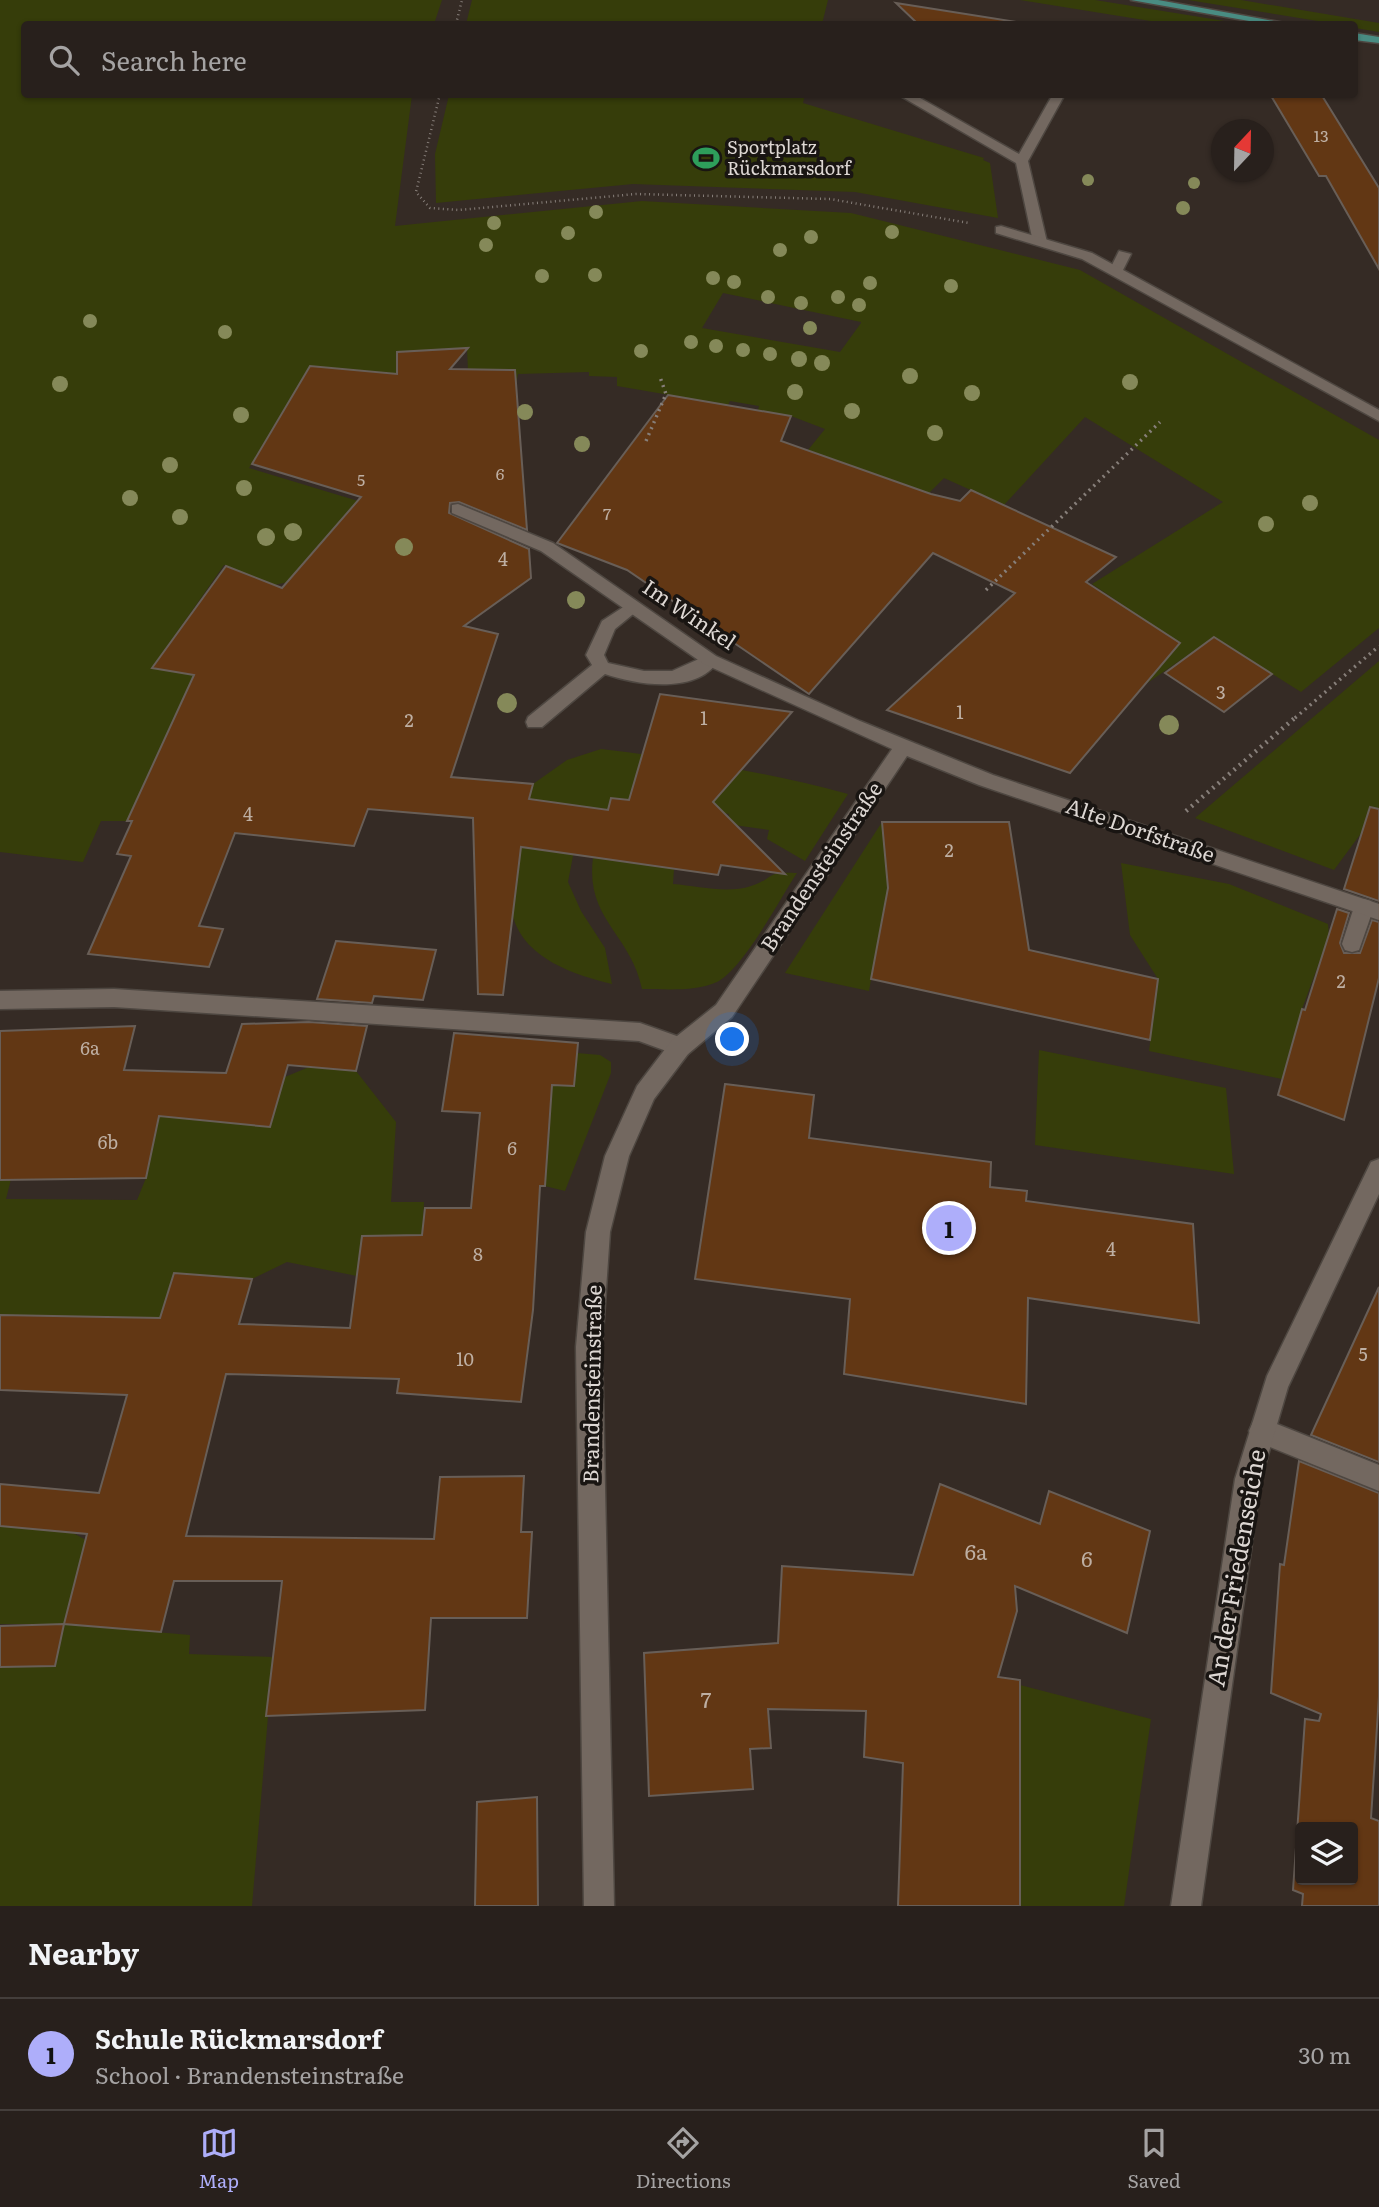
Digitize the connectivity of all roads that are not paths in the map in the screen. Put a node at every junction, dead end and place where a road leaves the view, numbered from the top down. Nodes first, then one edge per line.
1 (1137, 0) edge
2 (1266, 21) edge
3 (1358, 37) edge
4 (1379, 40) edge
5 (910, 98) edge
6 (1057, 98) edge
7 (1022, 161) junction
8 (1001, 230) road end
9 (1040, 242) junction
10 (1124, 254) dead end
11 (1116, 271) junction
12 (1379, 416) edge
13 (458, 509) dead end
14 (634, 606) junction
15 (710, 660) junction
16 (602, 667) junction
17 (535, 723) dead end
18 (903, 747) junction
19 (1371, 909) edge
20 (1352, 944) dead end
21 (0, 1000) edge
22 (680, 1047) junction
23 (1379, 1169) edge
24 (1262, 1431) junction
25 (1379, 1478) edge
26 (599, 1906) edge
27 (1186, 1906) edge

1 - 2 main road
3 - 4 main road
5 - 7 street
6 - 7 street
7 - 9 street
8 - 9 street
9 - 11 street
10 - 11 street
11 - 12 street
13 - 14 street, Im Winkel
14 - 15 street, Im Winkel
14 - 16 street
15 - 16 street
15 - 18 street, Im Winkel
16 - 17 street
18 - 19 street, Alte Dorfstraße
18 - 22 street, Brandensteinstraße
19 - 20 street
21 - 22 street
22 - 26 street, Brandensteinstraße
23 - 24 street, An der Friedenseiche
24 - 25 street
24 - 27 street, An der Friedenseiche

